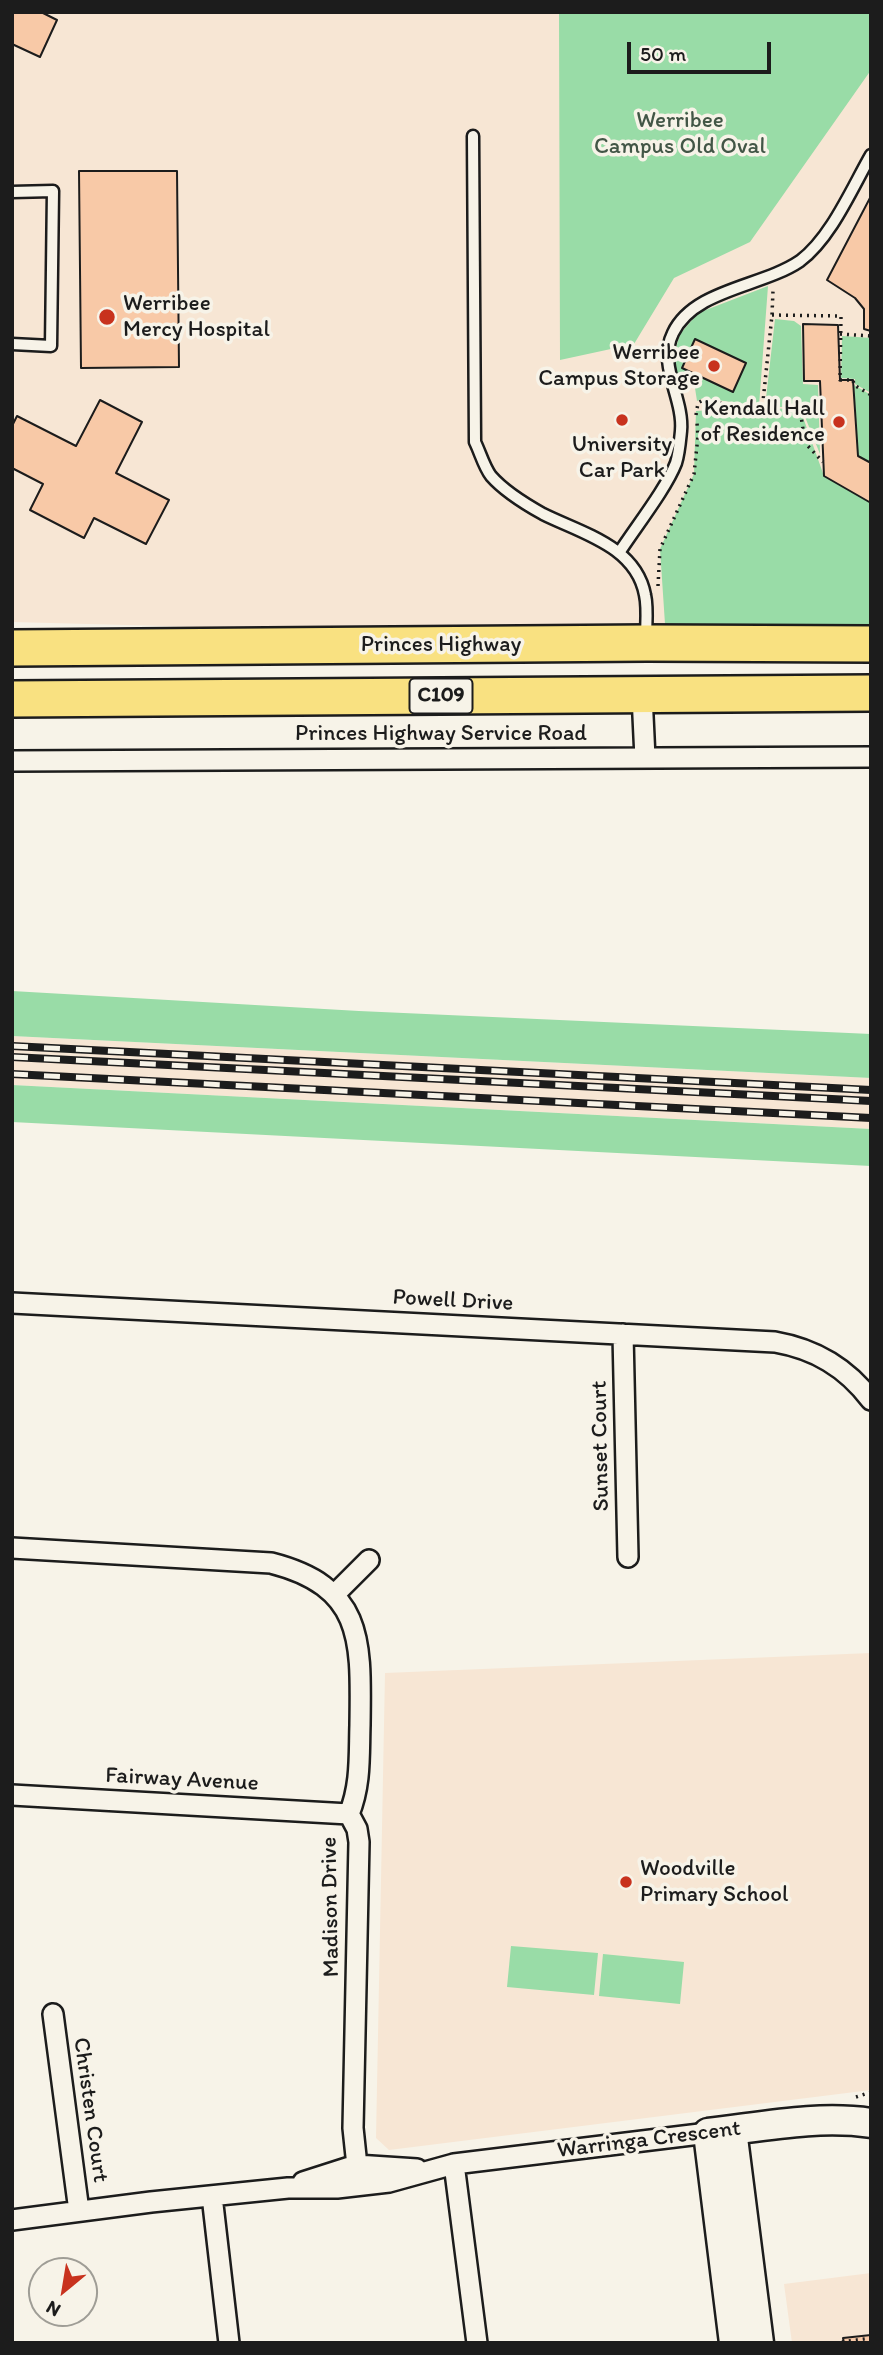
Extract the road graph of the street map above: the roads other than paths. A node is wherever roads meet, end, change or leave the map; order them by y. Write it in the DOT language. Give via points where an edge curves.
graph roads {
  1 [pos="473,136"];
  2 [pos="871,155"];
  3 [pos="12,192"];
  4 [pos="12,344"];
  5 [pos="619,553"];
  6 [pos="647,643"];
  7 [pos="871,644"];
  8 [pos="12,648"];
  9 [pos="871,693"];
  10 [pos="642,695"];
  11 [pos="12,699"];
  12 [pos="871,757"];
  13 [pos="645,758"];
  14 [pos="12,761"];
  15 [pos="12,1303"];
  16 [pos="624,1334"];
  17 [pos="871,1400"];
  18 [pos="12,1548"];
  19 [pos="628,1557"];
  20 [pos="369,1560"];
  21 [pos="334,1595"];
  22 [pos="12,1795"];
  23 [pos="349,1814"];
  24 [pos="52,2014"];
  25 [pos="871,2123"];
  26 [pos="720,2132"];
  27 [pos="454,2164"];
  28 [pos="356,2165"];
  29 [pos="429,2169"];
  30 [pos="359,2185"];
  31 [pos="288,2188"];
  32 [pos="212,2196"];
  33 [pos="79,2211"];
  34 [pos="12,2220"];
  35 [pos="229,2343"];
  36 [pos="477,2343"];
  37 [pos="734,2343"];
  38 [pos="759,2343"];
  1 -- 5 [label="lane" via="475,442 489,474 514,497"];
  2 -- 5 [label="lane" via="818,243 800,260 701,303 673,333 666,357 682,428 676,463"];
  3 -- 4 [label="lane" via="53,191 51,346"];
  5 -- 6 [label="lane" via="634,569 645,594"];
  6 -- 7 [label="highway, Princes Highway / C109"];
  6 -- 8 [label="highway, Princes Highway / C109"];
  6 -- 10 [label="highway"];
  9 -- 10 [label="highway, C109"];
  10 -- 11 [label="highway, C109"];
  10 -- 13 [label="street"];
  12 -- 13 [label="street, Princes Highway Service Road"];
  13 -- 14 [label="street, Princes Highway Service Road"];
  15 -- 16 [label="street, Powell Drive"];
  16 -- 17 [label="street, Powell Drive" via="799,1346 844,1370"];
  16 -- 19 [label="street, Sunset Court"];
  18 -- 21 [label="street, Madison Drive" via="271,1563 319,1581"];
  20 -- 21 [label="street"];
  21 -- 23 [label="street, Madison Drive" via="350,1617 360,1674 359,1782"];
  22 -- 23 [label="street, Fairway Avenue"];
  23 -- 28 [label="street, Madison Drive" via="359,1842"];
  24 -- 33 [label="street, Christen Court"];
  25 -- 26 [label="street, Warringa Crescent" via="814,2120"];
  26 -- 27 [label="street, Warringa Crescent"];
  26 -- 37 [label="street"];
  26 -- 38 [label="street"];
  27 -- 29 [label="street, Warringa Crescent"];
  27 -- 36 [label="street"];
  28 -- 29 [label="street, Warringa Crescent"];
  28 -- 30 [label="street, Madison Drive"];
  28 -- 31 [label="street, Warringa Crescent"];
  29 -- 30 [label="street, Warringa Crescent" via="398,2180"];
  30 -- 31 [label="street, Warringa Crescent"];
  31 -- 32 [label="street, Warringa Crescent"];
  32 -- 33 [label="street, Warringa Crescent"];
  32 -- 35 [label="street"];
  33 -- 34 [label="street, Warringa Crescent"];
}
